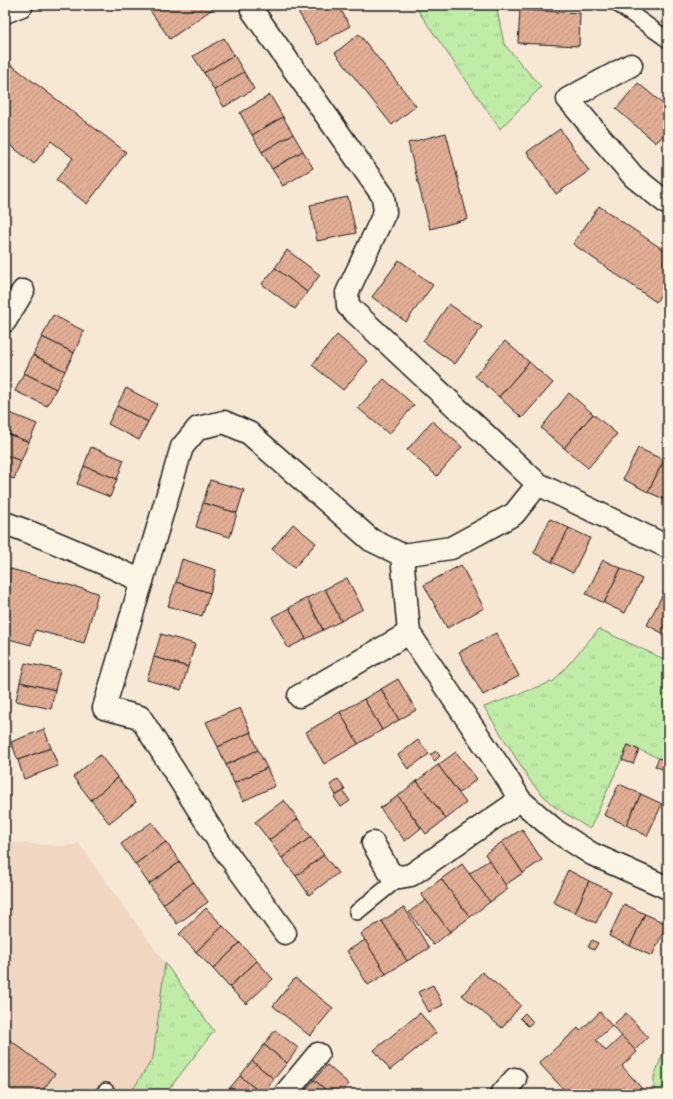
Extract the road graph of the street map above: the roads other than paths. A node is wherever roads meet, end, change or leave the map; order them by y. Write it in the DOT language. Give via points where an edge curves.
graph roads {
  1 [pos="22,5"];
  2 [pos="619,5"];
  3 [pos="252,10"];
  4 [pos="5,12"];
  5 [pos="668,40"];
  6 [pos="631,65"];
  7 [pos="668,204"];
  8 [pos="23,291"];
  9 [pos="5,321"];
  10 [pos="538,484"];
  11 [pos="5,523"];
  12 [pos="668,547"];
  13 [pos="402,555"];
  14 [pos="142,581"];
  15 [pos="409,633"];
  16 [pos="300,696"];
  17 [pos="520,800"];
  18 [pos="373,843"];
  19 [pos="400,877"];
  20 [pos="668,888"];
  21 [pos="357,912"];
  22 [pos="285,933"];
  23 [pos="318,1054"];
  24 [pos="285,1094"];
  1 -- 4 [label="street"];
  2 -- 5 [label="lane"];
  3 -- 10 [label="street" via="383,196 385,212 347,293 348,306"];
  6 -- 7 [label="street" via="568,100 634,177"];
  8 -- 9 [label="street"];
  10 -- 12 [label="street"];
  10 -- 13 [label="street" via="514,514 451,548"];
  11 -- 14 [label="street" via="60,544"];
  13 -- 14 [label="street" via="371,540 249,434 224,422 198,428 182,447"];
  13 -- 15 [label="street"];
  14 -- 22 [label="street" via="104,708 140,717 221,845"];
  15 -- 16 [label="street"];
  15 -- 17 [label="street"];
  17 -- 19 [label="street" via="411,875"];
  17 -- 20 [label="street" via="556,831 592,854"];
  18 -- 19 [label="street" via="390,874"];
  19 -- 21 [label="lane"];
  23 -- 24 [label="street"];
}
